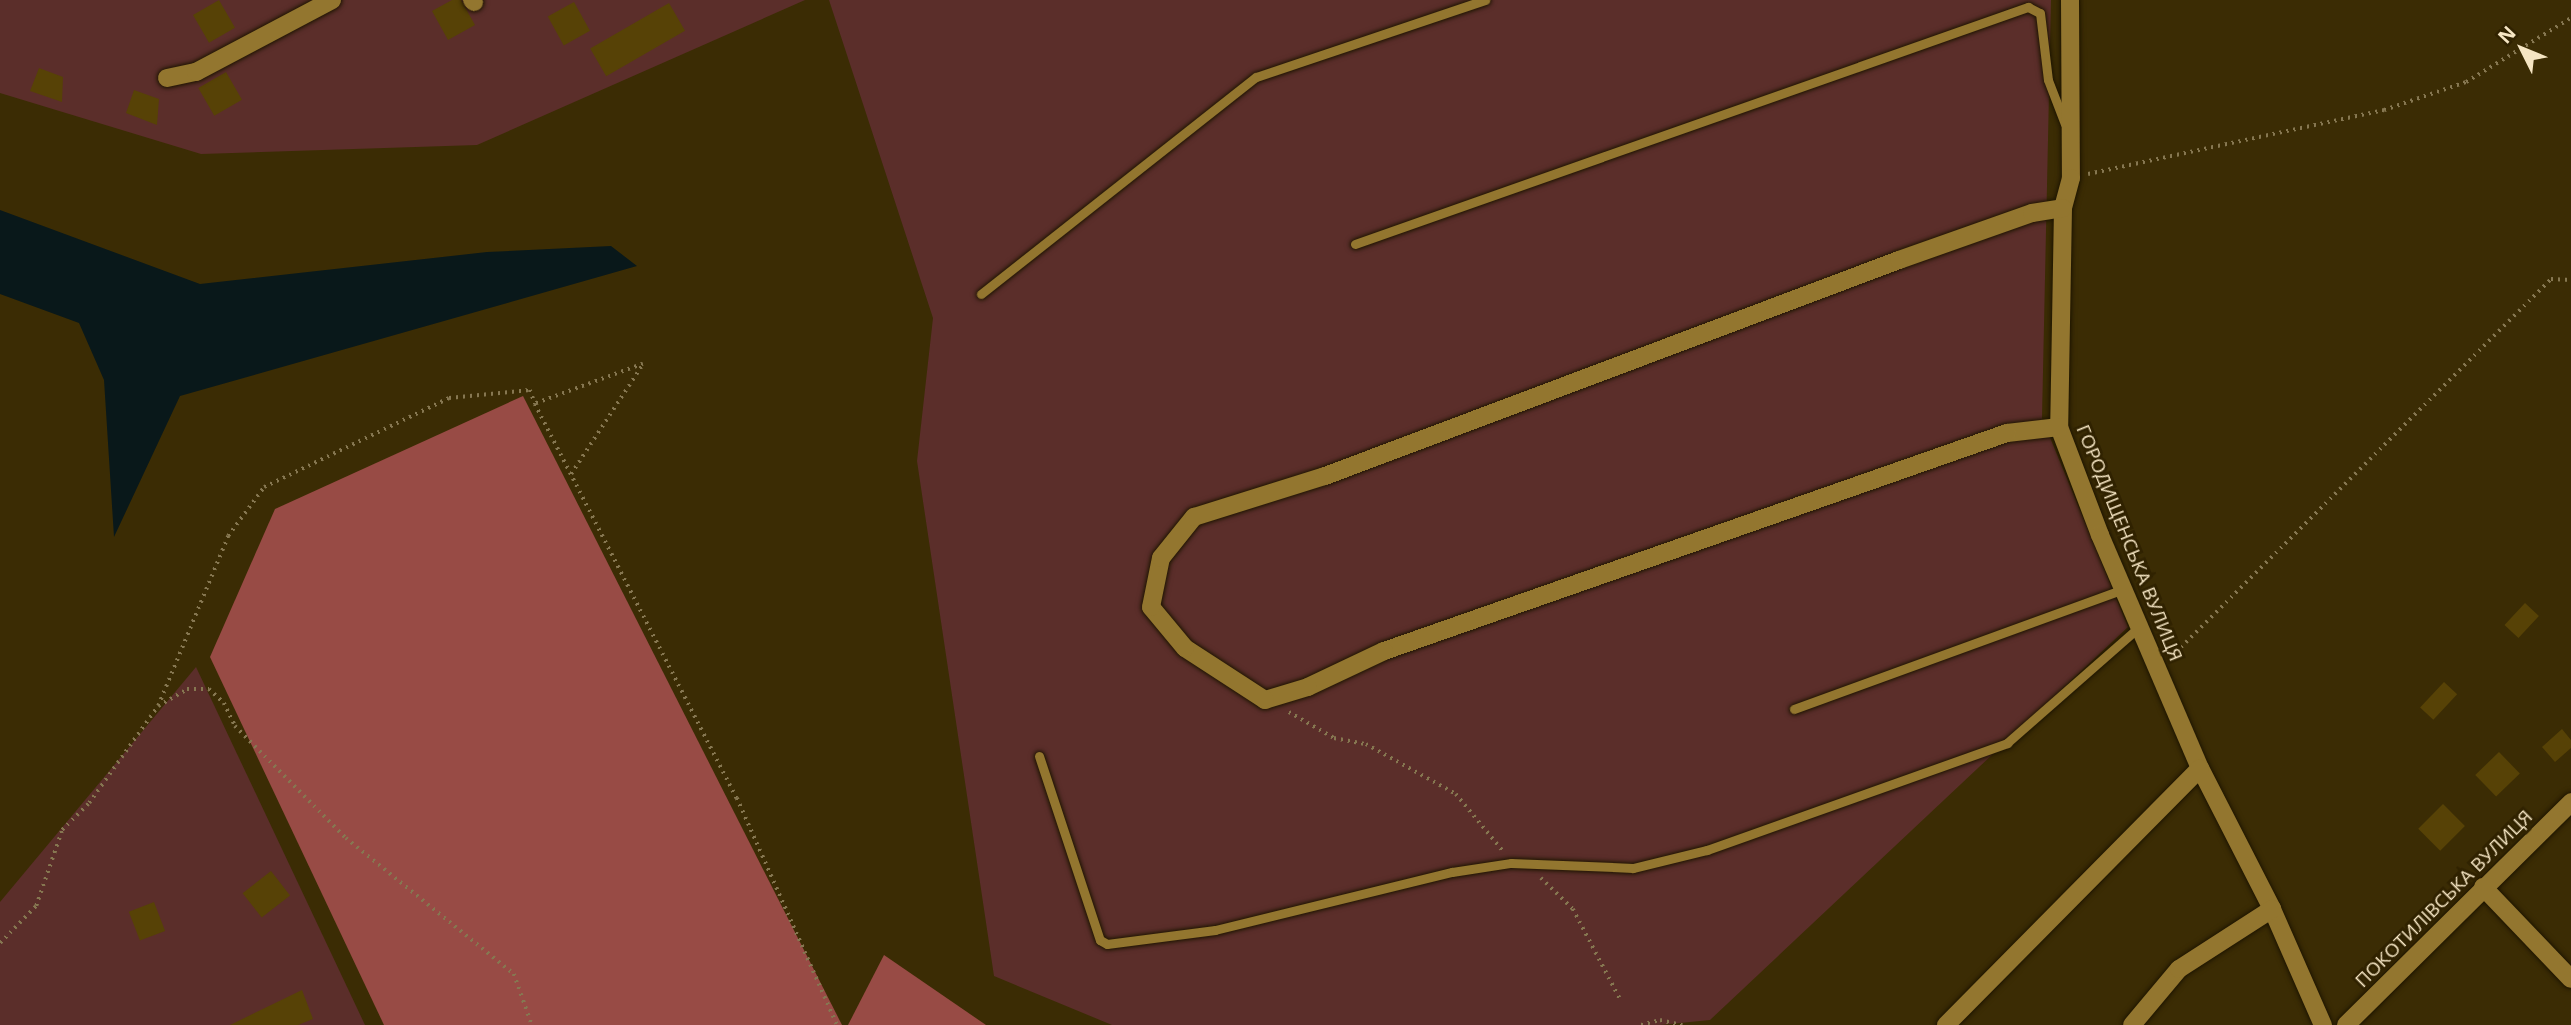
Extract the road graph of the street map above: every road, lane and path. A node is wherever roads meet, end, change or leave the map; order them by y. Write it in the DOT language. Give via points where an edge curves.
graph roads {
  1 [pos="332,0"];
  2 [pos="1485,0"];
  3 [pos="2070,0"];
  4 [pos="2571,18"];
  5 [pos="167,78"];
  6 [pos="2071,139"];
  7 [pos="2071,178"];
  8 [pos="2063,208"];
  9 [pos="1355,244"];
  10 [pos="2571,280"];
  11 [pos="981,294"];
  12 [pos="535,404"];
  13 [pos="2059,427"];
  14 [pos="571,474"];
  15 [pos="2123,589"];
  16 [pos="2139,627"];
  17 [pos="2158,671"];
  18 [pos="1270,699"];
  19 [pos="158,705"];
  20 [pos="1794,709"];
  21 [pos="1039,756"];
  22 [pos="2200,768"];
  23 [pos="2571,802"];
  24 [pos="1511,863"];
  25 [pos="1537,875"];
  26 [pos="2483,887"];
  27 [pos="2272,909"];
  28 [pos="0,943"];
  29 [pos="2571,979"];
  30 [pos="1621,1001"];
  31 [pos="2355,1021"];
  32 [pos="532,1025"];
  33 [pos="837,1025"];
  34 [pos="1641,1025"];
  35 [pos="1682,1025"];
  36 [pos="1946,1025"];
  37 [pos="2132,1025"];
  38 [pos="2323,1025"];
  1 -- 5 [label="street" via="195,72"];
  2 -- 11 [label="lane" via="1256,77"];
  3 -- 6 [label="street, ГОРОДИЩЕНСЬКА ВУЛИЦЯ"];
  4 -- 7 [label="path" via="2466,82 2384,110"];
  6 -- 7 [label="street, ГОРОДИЩЕНСЬКА ВУЛИЦЯ"];
  6 -- 9 [label="lane" via="2048,80 2040,13 2028,7"];
  7 -- 8 [label="street, ГОРОДИЩЕНСЬКА ВУЛИЦЯ"];
  8 -- 13 [label="street, ГОРОДИЩЕНСЬКА ВУЛИЦЯ"];
  8 -- 18 [label="street" via="2032,213 1935,247 1325,476 1194,517 1161,558 1151,607 1185,648"];
  10 -- 17 [label="path" via="2551,279"];
  12 -- 14 [label="path"];
  12 -- 14 [label="path" via="643,364"];
  12 -- 19 [label="path" via="530,390 449,398 264,487 228,536"];
  13 -- 15 [label="street, ГОРОДИЩЕНСЬКА ВУЛИЦЯ"];
  13 -- 18 [label="street" via="1994,437 1384,651 1308,687"];
  14 -- 33 [label="path" via="737,798"];
  15 -- 16 [label="street, ГОРОДИЩЕНСЬКА ВУЛИЦЯ"];
  15 -- 20 [label="lane"];
  16 -- 17 [label="street, ГОРОДИЩЕНСЬКА ВУЛИЦЯ"];
  16 -- 24 [label="lane" via="2007,743 1986,753 1707,850 1633,868"];
  17 -- 22 [label="street, ГОРОДИЩЕНСЬКА ВУЛИЦЯ"];
  18 -- 24 [label="path" via="1334,738 1366,744 1456,794"];
  19 -- 28 [label="path" via="89,803 62,830 36,906"];
  19 -- 32 [label="path" via="187,689 209,690 224,704 235,726 346,838 514,974"];
  21 -- 24 [label="lane" via="1100,940 1107,944 1215,930 1452,872"];
  22 -- 27 [label="street, ГОРОДИЩЕНСЬКА ВУЛИЦЯ"];
  22 -- 36 [label="street"];
  23 -- 26 [label="street, ПОКОТИЛІВСЬКА ВУЛИЦЯ"];
  25 -- 30 [label="path" via="1573,909"];
  26 -- 29 [label="street"];
  26 -- 31 [label="street, ПОКОТИЛІВСЬКА ВУЛИЦЯ"];
  27 -- 37 [label="street" via="2179,969"];
  27 -- 38 [label="street, ГОРОДИЩЕНСЬКА ВУЛИЦЯ"];
  34 -- 35 [label="path" via="1660,1020"];
}
